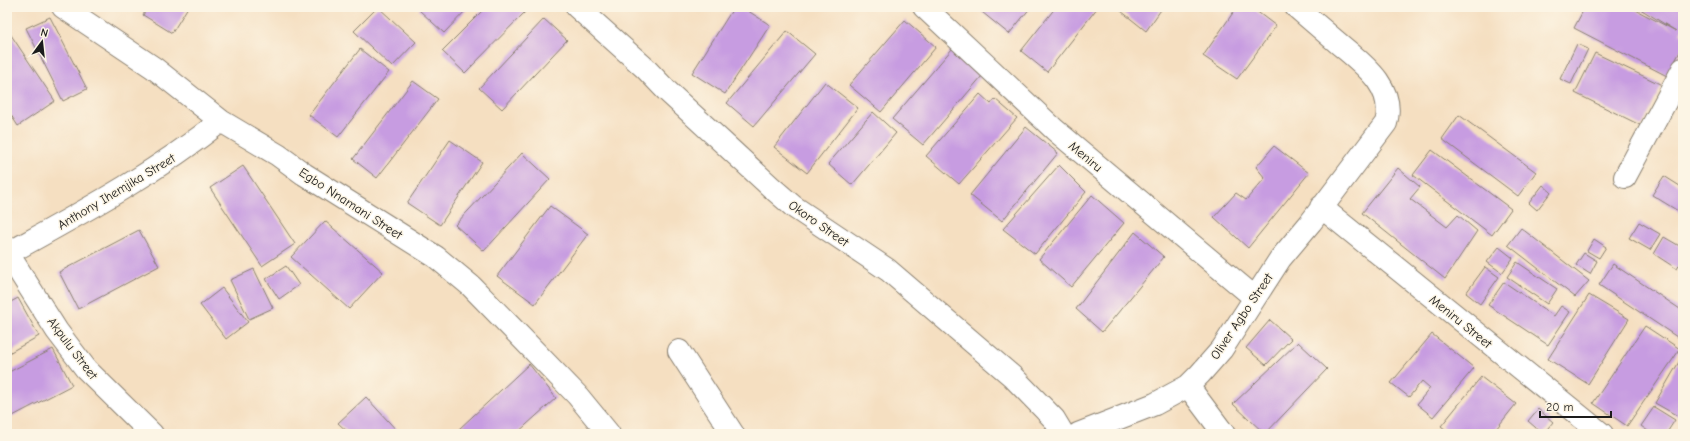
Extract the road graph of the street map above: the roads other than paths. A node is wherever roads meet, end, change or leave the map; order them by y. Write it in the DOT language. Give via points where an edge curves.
graph roads {
  1 [pos="63,7"];
  2 [pos="577,7"];
  3 [pos="924,7"];
  4 [pos="1296,7"];
  5 [pos="1683,69"];
  6 [pos="221,121"];
  7 [pos="1625,176"];
  8 [pos="1321,207"];
  9 [pos="7,253"];
  10 [pos="1254,297"];
  11 [pos="679,351"];
  12 [pos="1188,386"];
  13 [pos="152,434"];
  14 [pos="609,434"];
  15 [pos="733,434"];
  16 [pos="1063,434"];
  17 [pos="1078,434"];
  18 [pos="1224,434"];
  19 [pos="1602,434"];
  1 -- 6 [label="street, Egbo Nnamani Street" via="154,68"];
  2 -- 16 [label="street, Okoro Street" via="640,62 666,90 776,192 794,207 888,270 1013,377 1054,419"];
  3 -- 10 [label="street, Meniru" via="1055,130"];
  4 -- 8 [label="street, Oliver Agbo Street" via="1370,70 1382,86 1388,101 1386,123"];
  5 -- 7 [label="street"];
  6 -- 9 [label="street, Anthony Ihemjika Street" via="187,148 111,197"];
  6 -- 14 [label="street, Egbo Nnamani Street" via="436,257 471,286 577,395"];
  8 -- 10 [label="street, Oliver Agbo Street"];
  8 -- 19 [label="street, Meniru Street"];
  9 -- 13 [label="street, Akpulu Street" via="57,331 86,369"];
  10 -- 12 [label="street, Oliver Agbo Street" via="1222,349"];
  11 -- 15 [label="street"];
  12 -- 17 [label="street, Oliver Agbo Street" via="1155,404"];
  12 -- 18 [label="street"];
}
